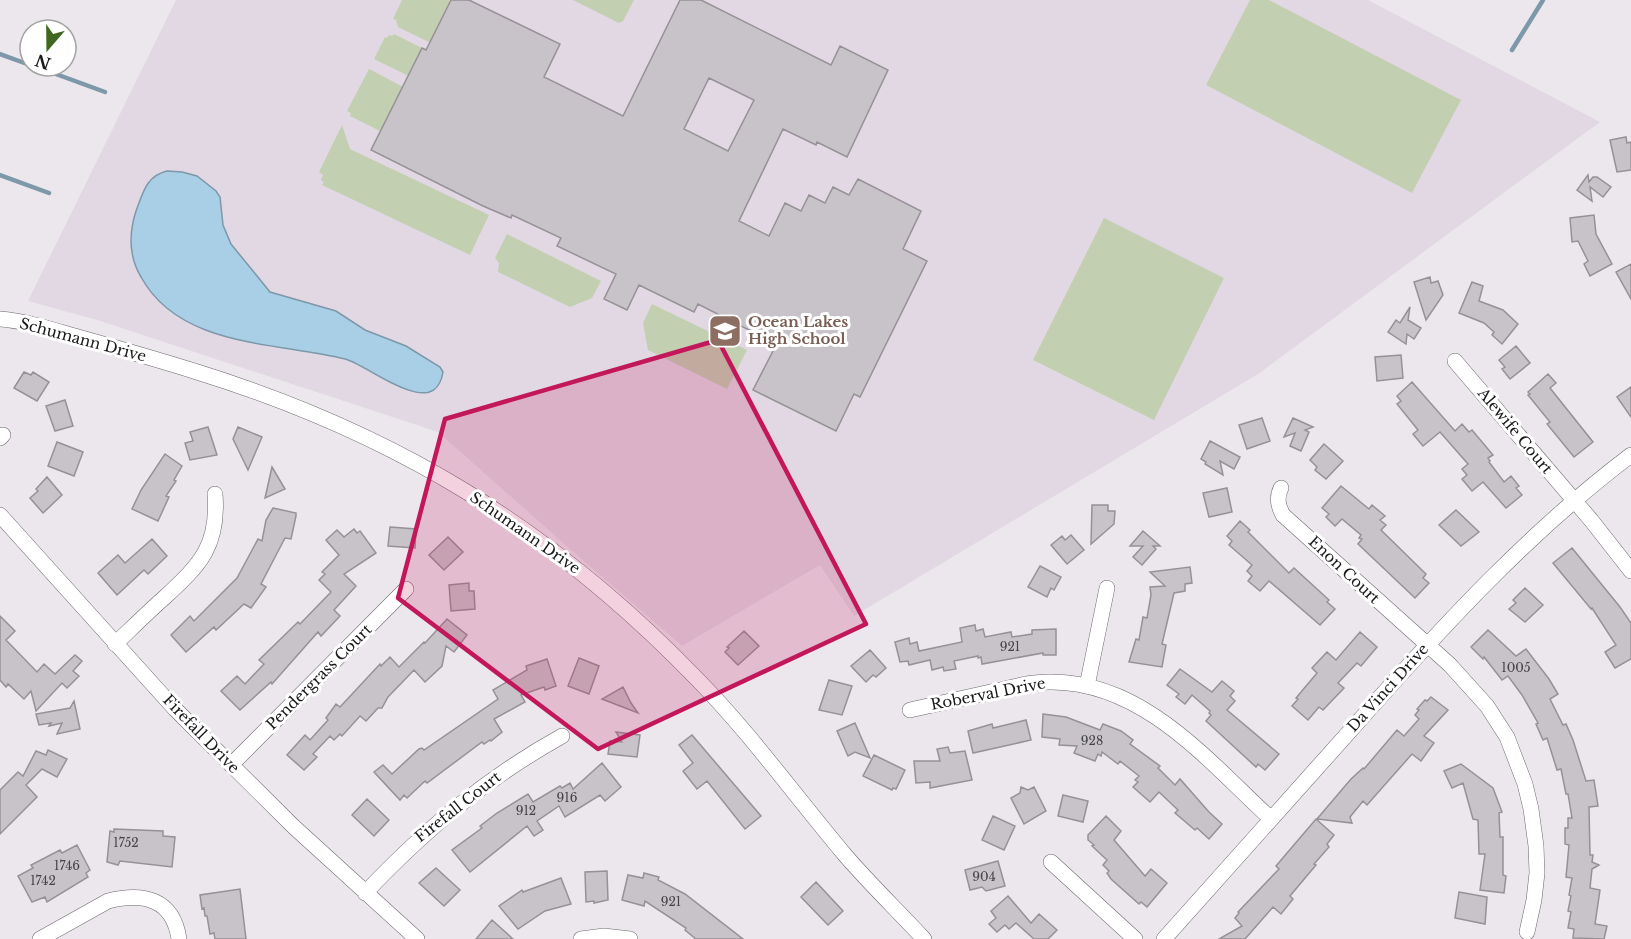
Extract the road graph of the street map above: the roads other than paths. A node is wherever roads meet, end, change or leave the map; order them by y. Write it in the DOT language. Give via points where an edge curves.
graph roads {
  1 [pos="0,319"];
  2 [pos="1455,361"];
  3 [pos="1631,455"];
  4 [pos="1281,488"];
  5 [pos="215,494"];
  6 [pos="1574,500"];
  7 [pos="0,515"];
  8 [pos="1631,571"];
  9 [pos="1107,588"];
  10 [pos="406,589"];
  11 [pos="115,644"];
  12 [pos="1426,645"];
  13 [pos="1087,686"];
  14 [pos="910,710"];
  15 [pos="562,736"];
  16 [pos="231,765"];
  17 [pos="1271,819"];
  18 [pos="1051,862"];
  19 [pos="365,893"];
  20 [pos="1527,932"];
  21 [pos="40,939"];
  22 [pos="179,939"];
  23 [pos="417,939"];
  24 [pos="581,939"];
  25 [pos="630,939"];
  26 [pos="924,939"];
  27 [pos="1135,939"];
  28 [pos="1164,939"];
  1 -- 26 [label="street, Schumann Drive" via="162,361 287,402 382,444 496,509 568,561 671,652 743,730 847,857"];
  2 -- 6 [label="street, Alewife Court"];
  3 -- 6 [label="street, Da Vinci Drive"];
  4 -- 12 [label="street, Enon Court" via="1278,498 1283,515"];
  5 -- 11 [label="street" via="214,527 203,557"];
  6 -- 8 [label="street, Alewife Court"];
  6 -- 12 [label="street, Da Vinci Drive"];
  7 -- 11 [label="street, Firefall Drive"];
  9 -- 13 [label="street"];
  10 -- 16 [label="street, Pendergrass Court"];
  11 -- 16 [label="street, Firefall Drive"];
  12 -- 17 [label="street, Da Vinci Drive"];
  12 -- 20 [label="street, Enon Court" via="1477,693 1515,754 1531,809 1536,846 1537,873"];
  13 -- 14 [label="street, Roberval Drive" via="1052,681 1031,683"];
  13 -- 17 [label="street, Roberval Drive" via="1158,718"];
  15 -- 19 [label="street, Firefall Court" via="462,801 406,849"];
  16 -- 19 [label="street, Firefall Drive"];
  17 -- 28 [label="street, Da Vinci Drive"];
  18 -- 27 [label="street"];
  19 -- 23 [label="street, Firefall Drive"];
  21 -- 22 [label="street" via="108,902 141,897 153,900 172,916"];
  24 -- 25 [label="street"];
}
